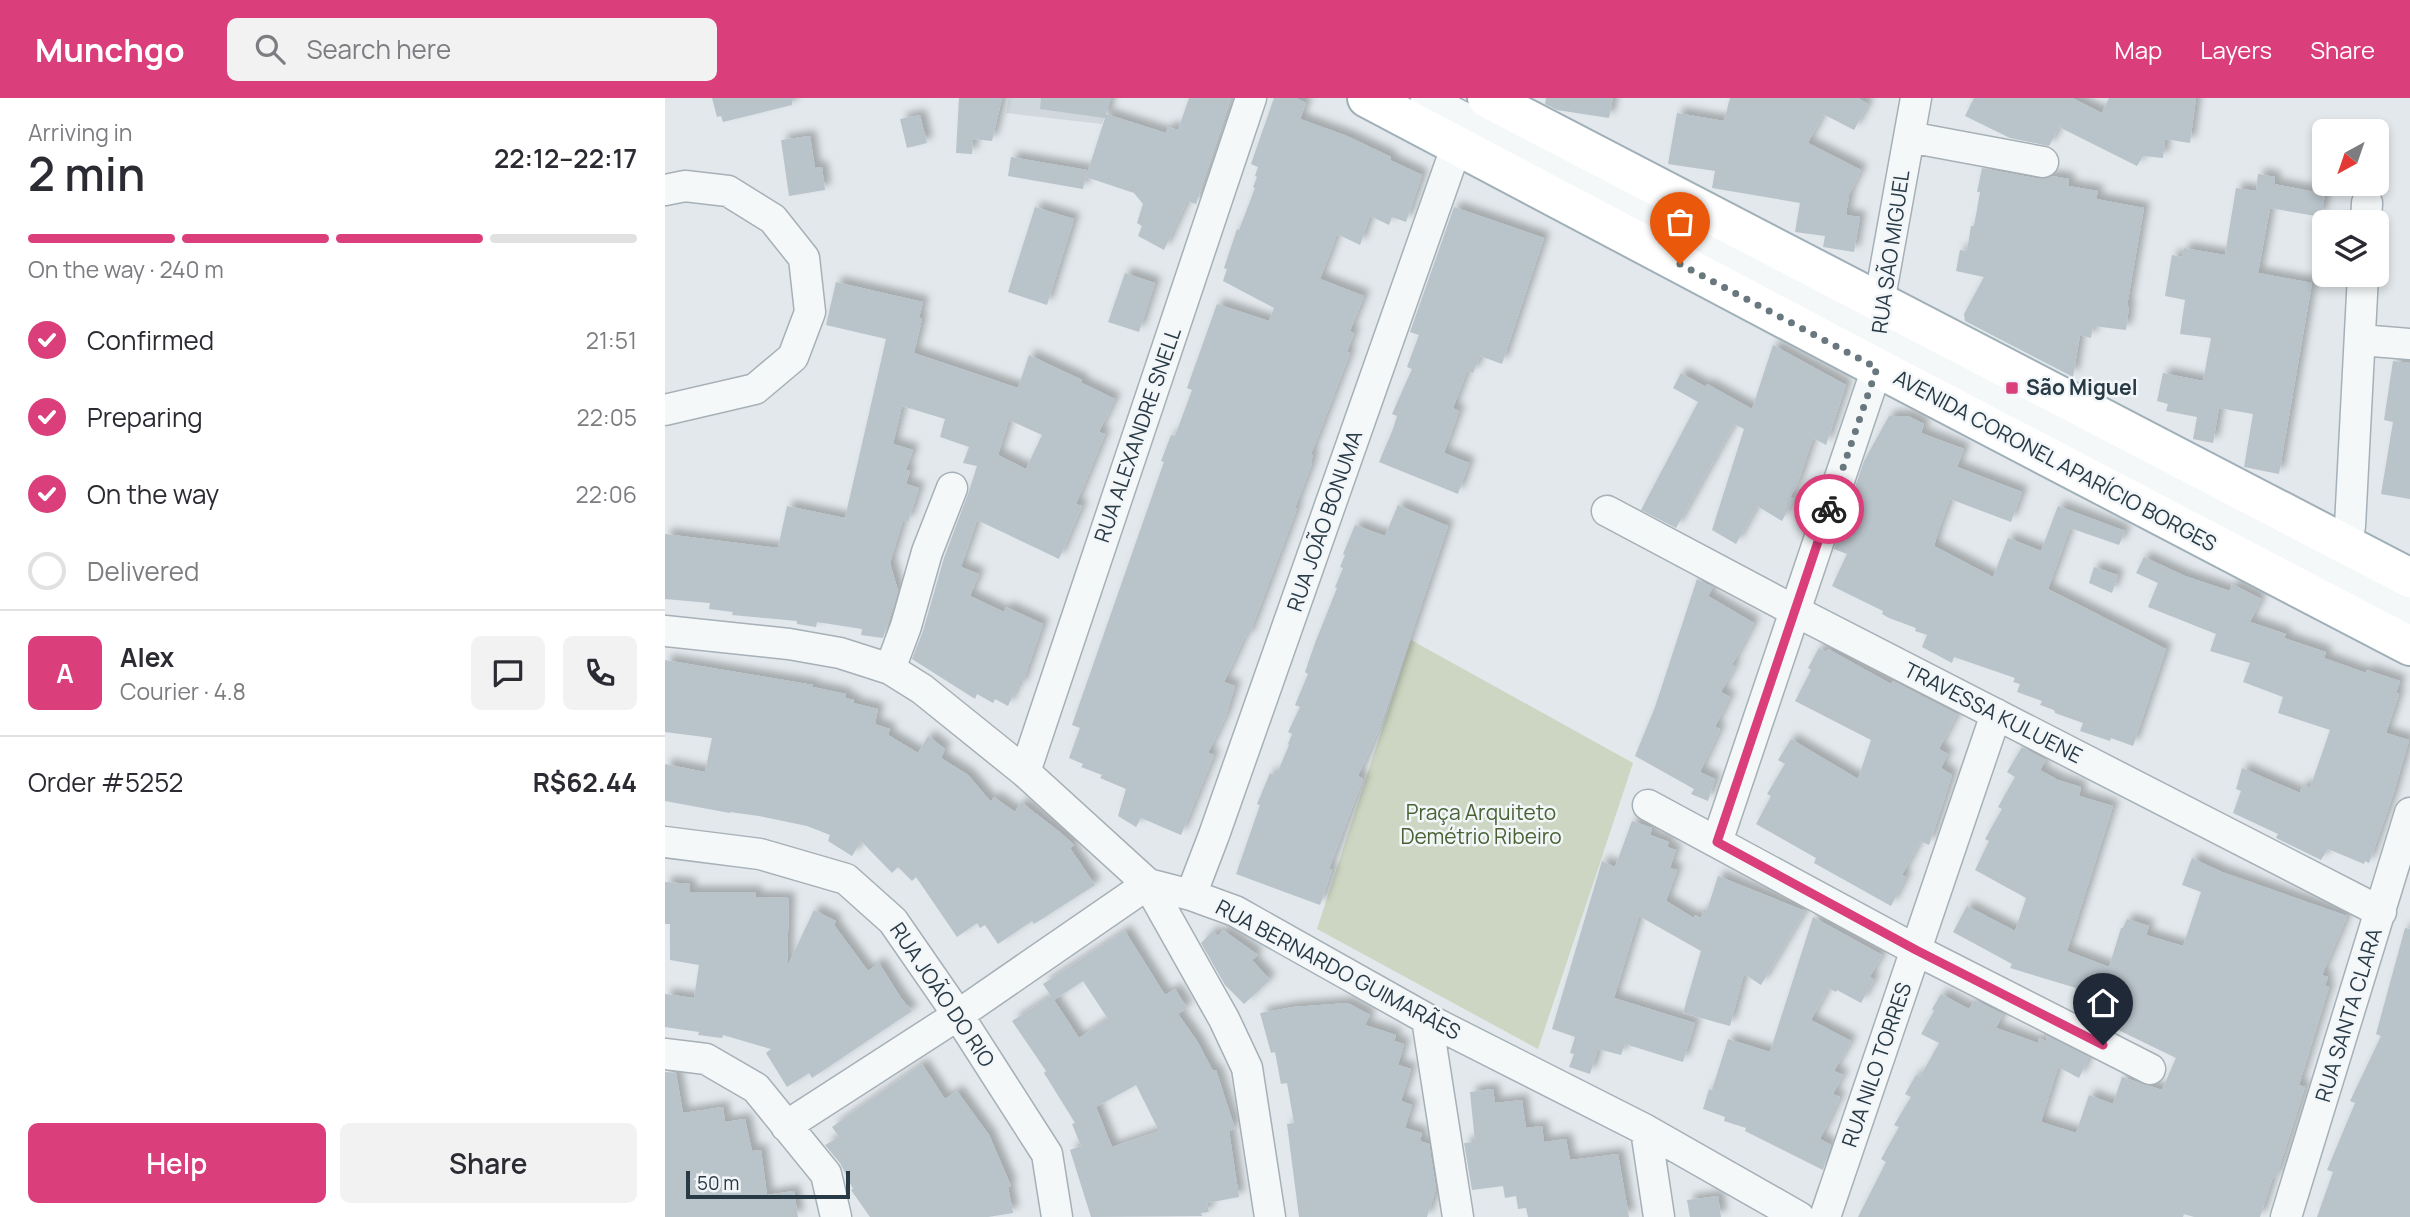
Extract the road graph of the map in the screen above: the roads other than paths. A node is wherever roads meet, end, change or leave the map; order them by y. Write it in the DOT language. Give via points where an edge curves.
graph roads {
  1 [pos="1251,98"];
  2 [pos="1367,98"];
  3 [pos="1426,98"];
  4 [pos="1487,98"];
  5 [pos="1916,98"];
  6 [pos="1909,137"];
  7 [pos="1457,145"];
  8 [pos="2043,162"];
  9 [pos="665,190"];
  10 [pos="2362,287"];
  11 [pos="1878,336"];
  12 [pos="2360,340"];
  13 [pos="2410,344"];
  14 [pos="665,410"];
  15 [pos="952,488"];
  16 [pos="1607,511"];
  17 [pos="2347,545"];
  18 [pos="2410,578"];
  19 [pos="1795,611"];
  20 [pos="2410,612"];
  21 [pos="665,631"];
  22 [pos="2410,646"];
  23 [pos="890,668"];
  24 [pos="1996,714"];
  25 [pos="1025,772"];
  26 [pos="1648,805"];
  27 [pos="2410,813"];
  28 [pos="665,842"];
  29 [pos="1717,842"];
  30 [pos="1148,884"];
  31 [pos="1191,895"];
  32 [pos="2381,912"];
  33 [pos="1916,950"];
  34 [pos="958,1015"];
  35 [pos="1427,1019"];
  36 [pos="665,1054"];
  37 [pos="2150,1069"];
  38 [pos="786,1126"];
  39 [pos="1646,1130"];
  40 [pos="836,1217"];
  41 [pos="1057,1217"];
  42 [pos="1271,1217"];
  43 [pos="1458,1217"];
  44 [pos="1659,1217"];
  45 [pos="1799,1217"];
  46 [pos="1825,1217"];
  47 [pos="2286,1217"];
  1 -- 25 [label="street, RUA ALEXANDRE SNELL"];
  2 -- 7 [label="main road, AVENIDA CORONEL APARÍCIO BORGES"];
  3 -- 11 [label="street"];
  4 -- 11 [label="main road, AVENIDA CORONEL APARÍCIO BORGES"];
  5 -- 6 [label="street, RUA SÃO MIGUEL"];
  6 -- 8 [label="street"];
  6 -- 11 [label="street, RUA SÃO MIGUEL"];
  7 -- 11 [label="main road, AVENIDA CORONEL APARÍCIO BORGES"];
  7 -- 31 [label="street, RUA JOÃO BONUMA"];
  9 -- 14 [label="street" via="685,186 728,191 773,219 804,258 810,312 793,357 755,389"];
  10 -- 12 [label="street"];
  11 -- 17 [label="main road, AVENIDA CORONEL APARÍCIO BORGES"];
  11 -- 19 [label="street, RUA SÃO MIGUEL"];
  11 -- 20 [label="street"];
  11 -- 22 [label="main road, AVENIDA CORONEL APARÍCIO BORGES"];
  12 -- 13 [label="street"];
  12 -- 17 [label="street"];
  15 -- 23 [label="street"];
  16 -- 19 [label="street, TRAVESSA KULUENE"];
  17 -- 18 [label="main road, AVENIDA CORONEL APARÍCIO BORGES"];
  19 -- 24 [label="street, TRAVESSA KULUENE"];
  19 -- 29 [label="street, RUA SÃO MIGUEL"];
  21 -- 23 [label="street, RUA BERNARDO GUIMARÃES" via="789,644"];
  23 -- 25 [label="street, RUA BERNARDO GUIMARÃES"];
  24 -- 32 [label="street, TRAVESSA KULUENE"];
  24 -- 33 [label="street, RUA NILO TORRES"];
  25 -- 30 [label="street, RUA BERNARDO GUIMARÃES"];
  26 -- 29 [label="street"];
  27 -- 32 [label="street, RUA SANTA CLARA"];
  28 -- 34 [label="street, RUA JOÃO DO RIO" via="759,854 846,879 893,920"];
  29 -- 33 [label="street"];
  30 -- 31 [label="street, RUA BERNARDO GUIMARÃES"];
  30 -- 34 [label="street"];
  30 -- 42 [label="street" via="1247,1068"];
  31 -- 35 [label="street, RUA BERNARDO GUIMARÃES" via="1235,911"];
  32 -- 47 [label="street, RUA SANTA CLARA"];
  33 -- 37 [label="street"];
  33 -- 46 [label="street, RUA NILO TORRES"];
  34 -- 38 [label="street"];
  34 -- 41 [label="street, RUA JOÃO DO RIO" via="1047,1154"];
  35 -- 39 [label="street, RUA BERNARDO GUIMARÃES"];
  35 -- 43 [label="street"];
  36 -- 38 [label="street" via="706,1059 756,1088"];
  38 -- 40 [label="street" via="826,1174"];
  39 -- 44 [label="street"];
  39 -- 45 [label="street, RUA BERNARDO GUIMARÃES"];
}
